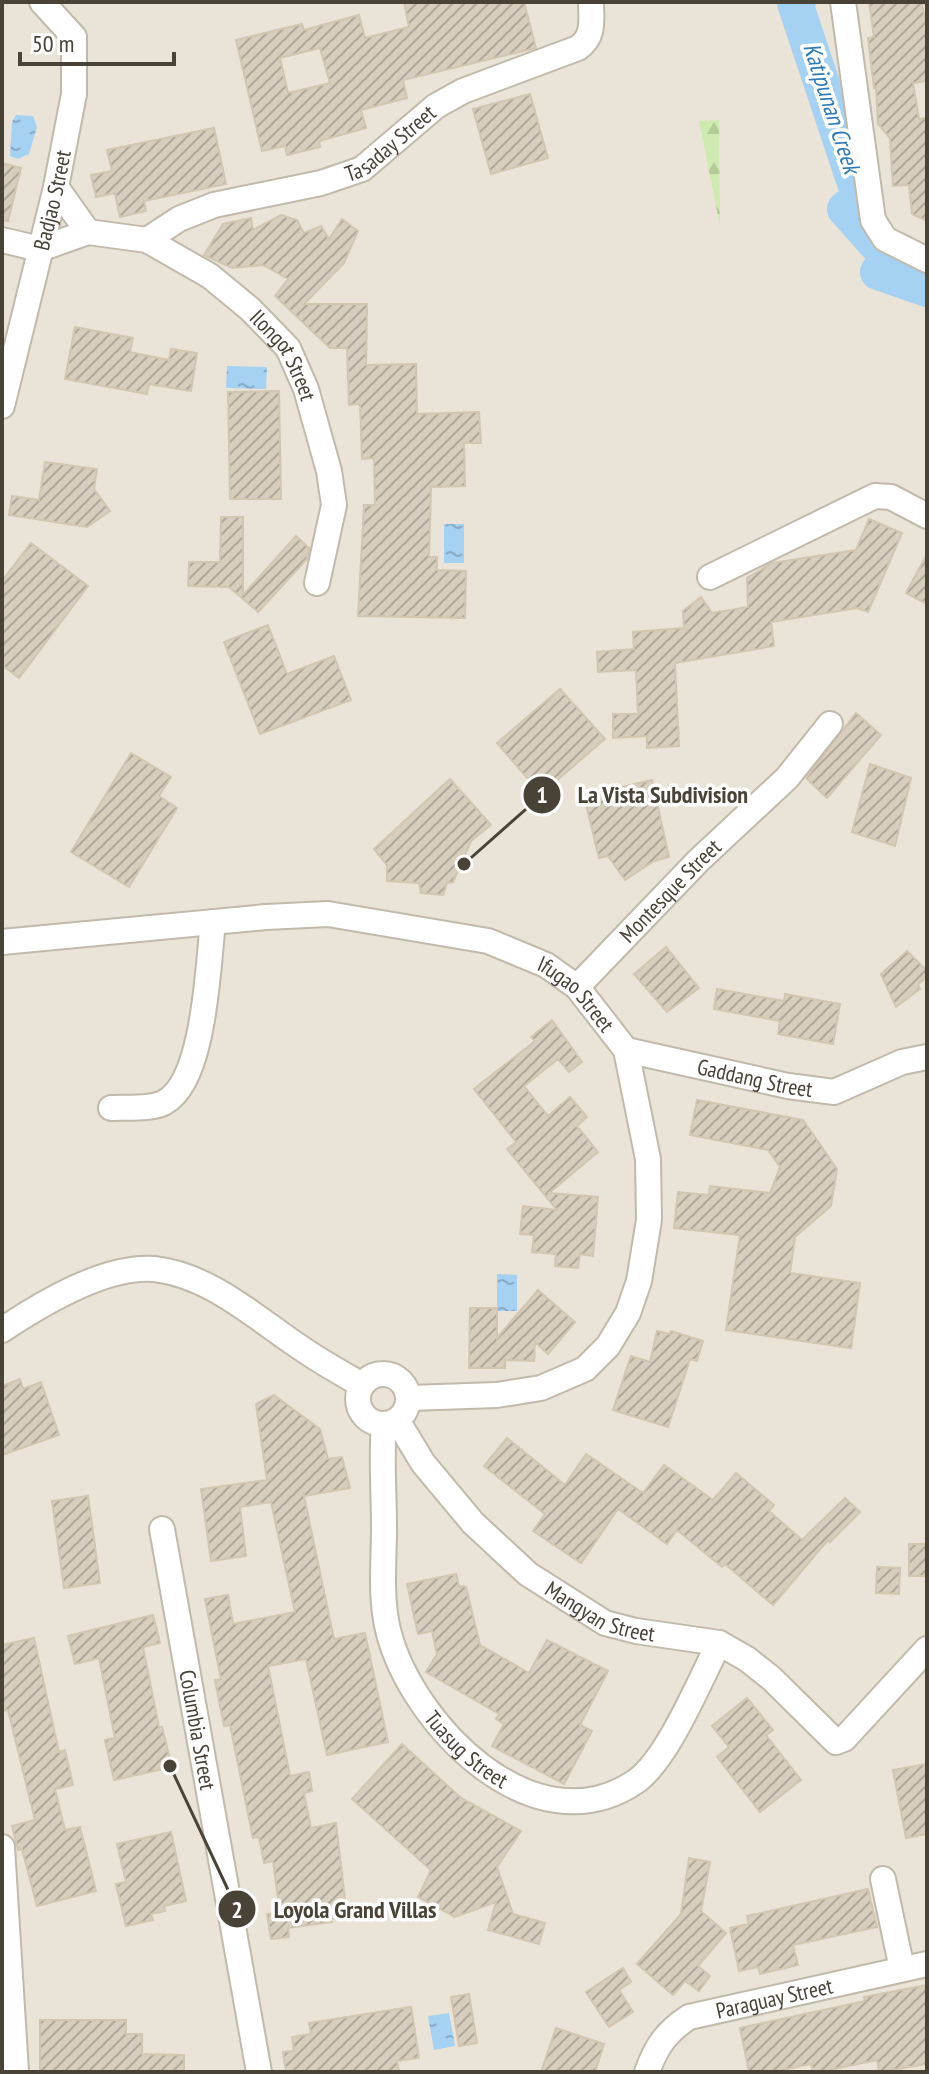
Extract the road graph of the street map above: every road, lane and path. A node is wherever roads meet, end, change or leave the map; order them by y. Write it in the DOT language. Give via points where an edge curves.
graph roads {
  1 [pos="42,2"];
  2 [pos="591,2"];
  3 [pos="843,2"];
  4 [pos="56,187"];
  5 [pos="88,232"];
  6 [pos="2,240"];
  7 [pos="147,240"];
  8 [pos="40,249"];
  9 [pos="927,260"];
  10 [pos="2,406"];
  11 [pos="927,516"];
  12 [pos="710,577"];
  13 [pos="317,583"];
  14 [pos="830,724"];
  15 [pos="213,922"];
  16 [pos="2,942"];
  17 [pos="577,987"];
  18 [pos="626,1050"];
  19 [pos="927,1057"];
  20 [pos="111,1108"];
  21 [pos="2,1330"];
  22 [pos="362,1385"];
  23 [pos="397,1414"];
  24 [pos="162,1529"];
  25 [pos="719,1643"];
  26 [pos="927,1649"];
  27 [pos="2,1847"];
  28 [pos="883,1879"];
  29 [pos="927,1964"];
  30 [pos="902,1969"];
  31 [pos="16,2072"];
  32 [pos="259,2072"];
  33 [pos="647,2072"];
  1 -- 4 [label="street, Badjao Street" via="74,37 74,94"];
  2 -- 7 [label="street, Tasaday Street" via="591,32 578,48 436,106 362,169 214,205"];
  3 -- 9 [label="street" via="873,220 885,239"];
  4 -- 5 [label="street"];
  4 -- 8 [label="street, Badjao Street"];
  5 -- 7 [label="street, Ilongot Street"];
  5 -- 8 [label="street, Ilongot Street"];
  6 -- 8 [label="street"];
  7 -- 13 [label="street, Ilongot Street" via="210,276 288,348 306,389 334,505"];
  8 -- 10 [label="street, Badjao Street"];
  11 -- 12 [label="street" via="891,497 875,496"];
  14 -- 17 [label="street, Montesque Street" via="787,778"];
  15 -- 16 [label="street, Ifugao Street"];
  15 -- 17 [label="street, Ifugao Street" via="328,914 445,932 488,941 546,965"];
  15 -- 20 [label="street" via="198,1042 176,1096 162,1105"];
  17 -- 18 [label="street, Ifugao Street"];
  18 -- 19 [label="street, Gaddang Street" via="834,1092 902,1062"];
  18 -- 23 [label="street, Ifugao Street" via="648,1159 649,1220 639,1281 608,1346 585,1369 541,1388"];
  21 -- 22 [label="street" via="91,1280 152,1269 226,1295"];
  22 -- 23 [label="street" via="360,1408 369,1420"];
  22 -- 23 [label="street" via="374,1375 390,1374 403,1383"];
  23 -- 25 [label="street, Mangyan Street" via="423,1463 473,1523 528,1574 605,1623"];
  23 -- 25 [label="street, Tuasug Street" via="381,1460 388,1631 406,1677 436,1722 506,1784 541,1798 583,1802 637,1781 658,1760"];
  24 -- 32 [label="street, Columbia Street"];
  25 -- 26 [label="street, Mangyan Street" via="771,1678 834,1741 844,1739"];
  27 -- 31 [label="street"];
  28 -- 30 [label="street"];
  29 -- 30 [label="street, Paraguay Street"];
  30 -- 33 [label="street, Paraguay Street" via="689,2017 660,2041"];
}
